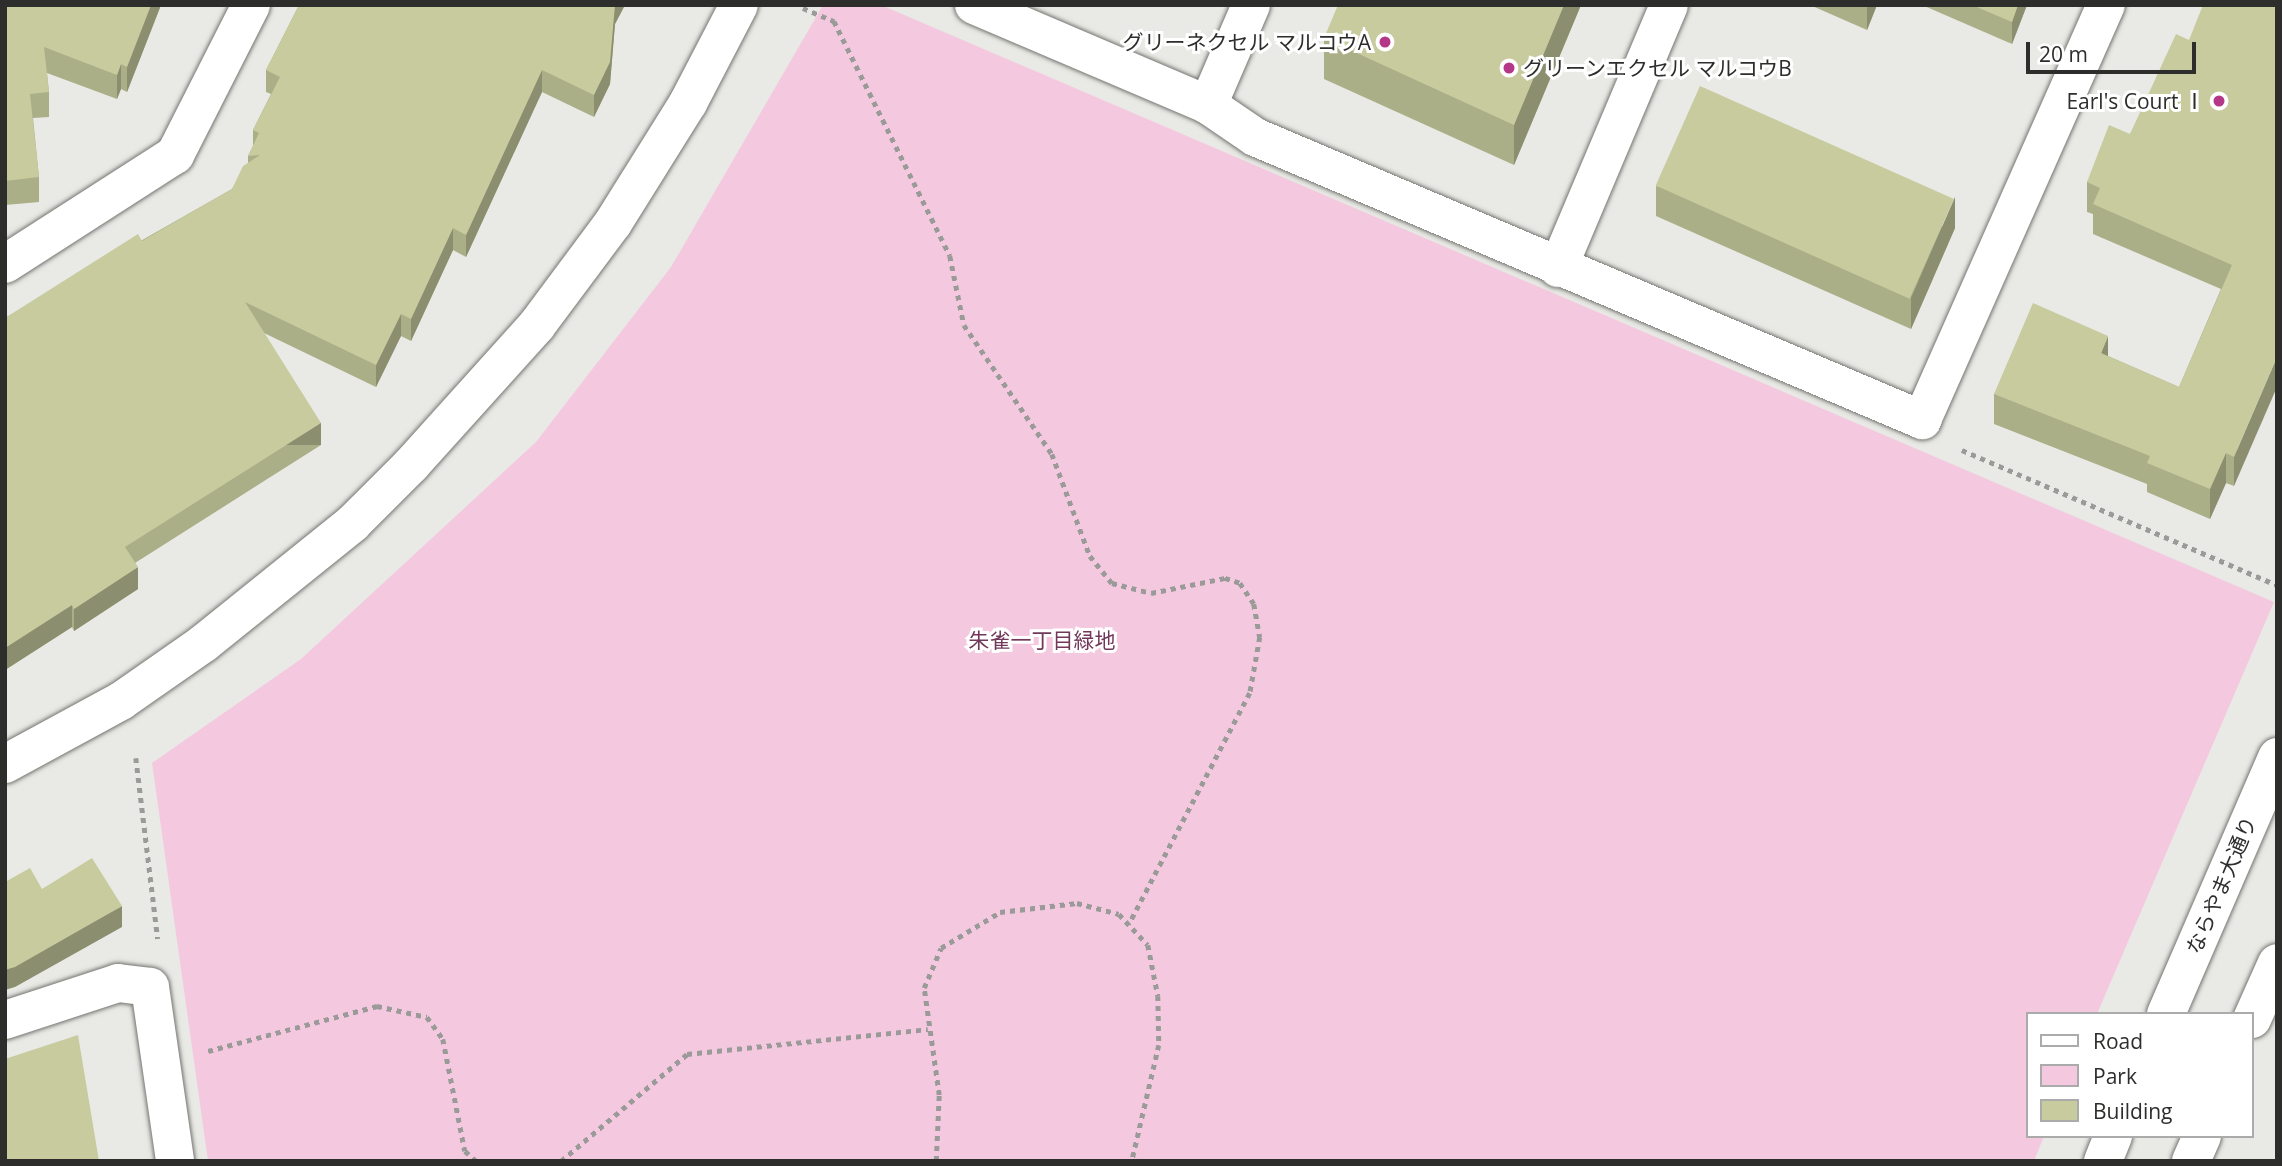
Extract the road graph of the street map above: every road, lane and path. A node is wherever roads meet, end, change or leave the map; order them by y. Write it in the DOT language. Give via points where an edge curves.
graph roads {
  1 [pos="251,5"];
  2 [pos="739,5"];
  3 [pos="974,5"];
  4 [pos="1251,5"];
  5 [pos="1669,5"];
  6 [pos="2106,5"];
  7 [pos="803,8"];
  8 [pos="1208,105"];
  9 [pos="5,264"];
  10 [pos="1558,268"];
  11 [pos="1922,420"];
  12 [pos="2277,585"];
  13 [pos="2277,757"];
  14 [pos="136,758"];
  15 [pos="5,765"];
  16 [pos="1129,923"];
  17 [pos="2277,962"];
  18 [pos="150,987"];
  19 [pos="2167,1012"];
  20 [pos="2254,1014"];
  21 [pos="5,1020"];
  22 [pos="928,1029"];
  23 [pos="159,1063"];
  24 [pos="2112,1138"];
  25 [pos="2201,1138"];
  26 [pos="175,1161"];
  27 [pos="476,1161"];
  28 [pos="561,1161"];
  29 [pos="936,1161"];
  30 [pos="1132,1161"];
  31 [pos="2103,1161"];
  32 [pos="2191,1161"];
  1 -- 9 [label="street" via="175,155"];
  2 -- 15 [label="street" via="688,103 613,223 537,325 411,465 353,523 204,643 121,701"];
  3 -- 8 [label="street"];
  4 -- 8 [label="street"];
  5 -- 10 [label="street"];
  6 -- 11 [label="street"];
  7 -- 16 [label="path" via="834,21 950,256 964,324 1052,454 1090,556 1112,583 1151,593 1225,578 1240,583 1254,604 1261,637 1250,693"];
  8 -- 10 [label="street" via="1255,137"];
  10 -- 11 [label="street"];
  11 -- 12 [label="path" via="1958,448"];
  13 -- 19 [label="street, ならやま大通り"];
  14 -- 18 [label="path" via="159,954"];
  16 -- 22 [label="path" via="1119,914 1077,903 1000,912 941,948 925,989"];
  16 -- 30 [label="path" via="1148,945 1158,996 1158,1045"];
  17 -- 20 [label="street"];
  18 -- 21 [label="street" via="118,983"];
  18 -- 23 [label="street"];
  22 -- 28 [label="path" via="687,1054"];
  22 -- 29 [label="path" via="939,1095"];
  23 -- 26 [label="street"];
  23 -- 27 [label="path" via="377,1006 427,1017 443,1039 465,1151"];
  24 -- 31 [label="street"];
  25 -- 32 [label="street"];
}
